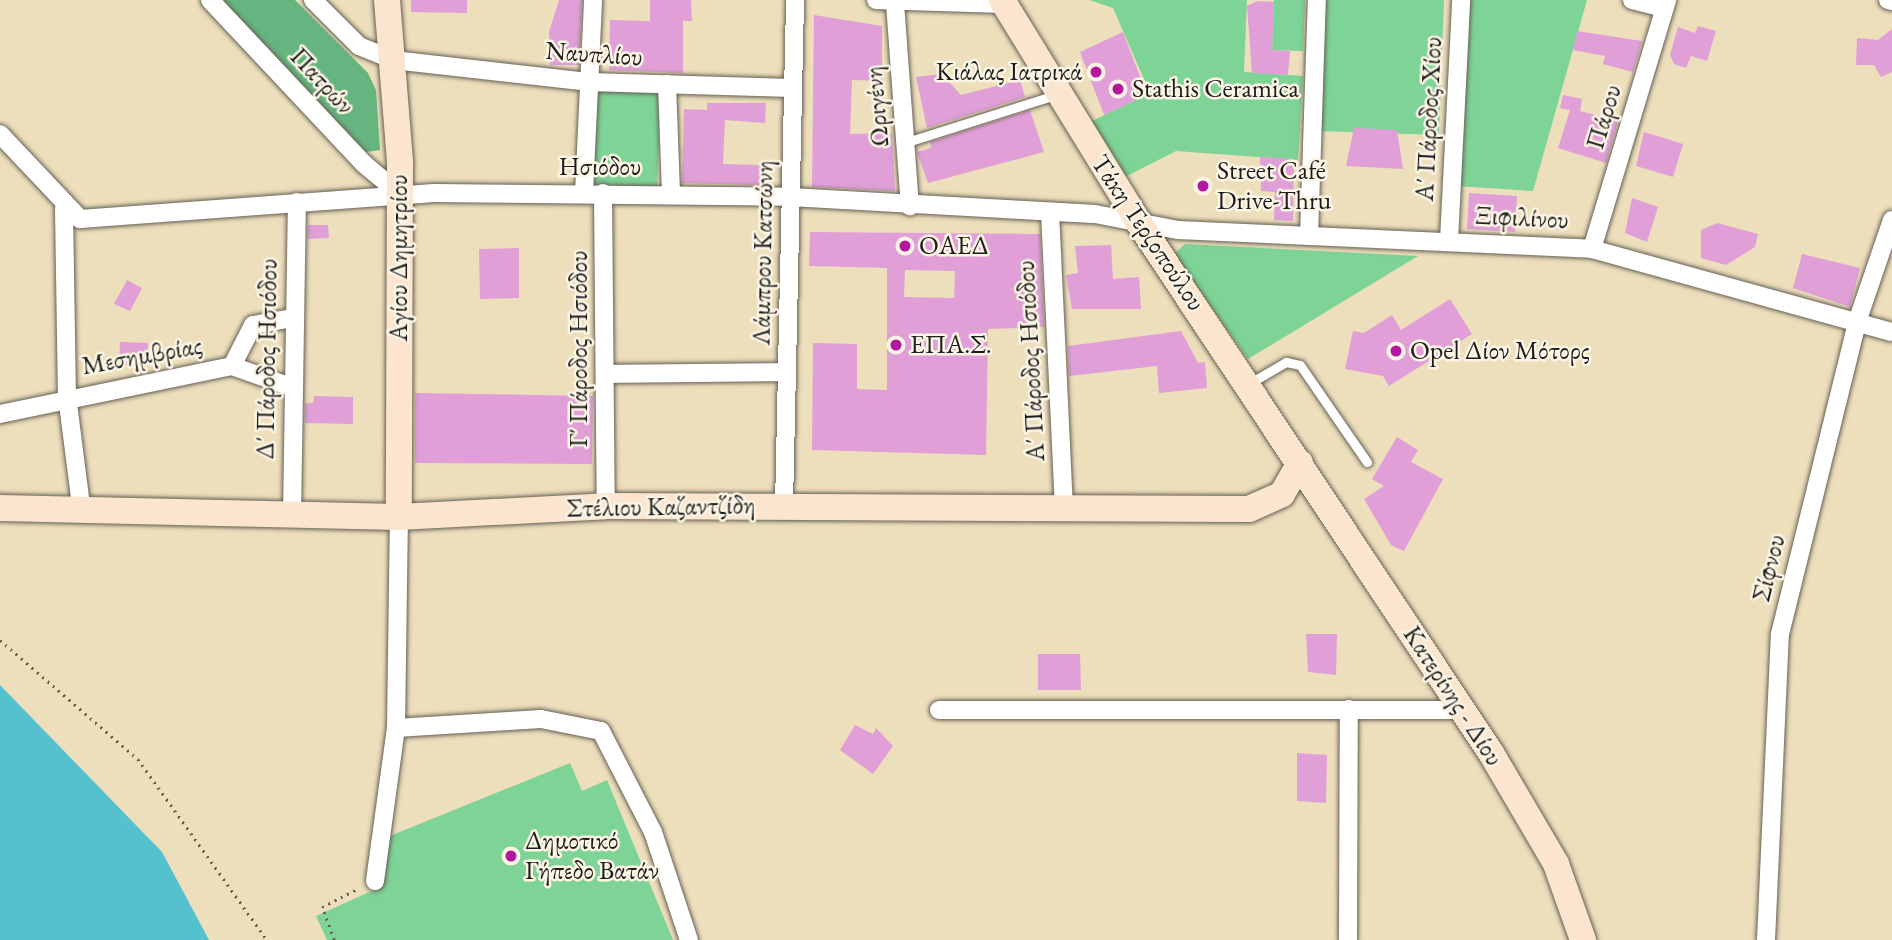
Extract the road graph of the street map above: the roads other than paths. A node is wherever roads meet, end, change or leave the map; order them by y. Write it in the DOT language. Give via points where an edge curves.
graph roads {
  1 [pos="210,0"];
  2 [pos="313,0"];
  3 [pos="387,0"];
  4 [pos="593,0"];
  5 [pos="795,0"];
  6 [pos="876,0"];
  7 [pos="1317,0"];
  8 [pos="1461,0"];
  9 [pos="1632,0"];
  10 [pos="1003,2"];
  11 [pos="895,3"];
  12 [pos="1665,4"];
  13 [pos="393,60"];
  14 [pos="588,82"];
  15 [pos="667,85"];
  16 [pos="792,88"];
  17 [pos="1057,94"];
  18 [pos="0,134"];
  19 [pos="907,142"];
  20 [pos="584,193"];
  21 [pos="603,193"];
  22 [pos="400,194"];
  23 [pos="670,194"];
  24 [pos="790,197"];
  25 [pos="297,202"];
  26 [pos="910,206"];
  27 [pos="64,209"];
  28 [pos="1050,212"];
  29 [pos="1892,220"];
  30 [pos="1139,222"];
  31 [pos="1310,236"];
  32 [pos="1449,241"];
  33 [pos="1592,249"];
  34 [pos="293,318"];
  35 [pos="1857,322"];
  36 [pos="1892,332"];
  37 [pos="232,366"];
  38 [pos="786,372"];
  39 [pos="606,374"];
  40 [pos="1250,383"];
  41 [pos="291,387"];
  42 [pos="66,396"];
  43 [pos="0,414"];
  44 [pos="1300,463"];
  45 [pos="1367,463"];
  46 [pos="606,506"];
  47 [pos="784,506"];
  48 [pos="0,508"];
  49 [pos="1064,508"];
  50 [pos="82,513"];
  51 [pos="292,516"];
  52 [pos="399,517"];
  53 [pos="1349,709"];
  54 [pos="939,710"];
  55 [pos="1462,710"];
  56 [pos="396,728"];
  57 [pos="375,881"];
  58 [pos="689,940"];
  59 [pos="1348,940"];
  60 [pos="1583,940"];
  61 [pos="1766,940"];
  1 -- 22 [label="street, Πατρών" via="364,164"];
  2 -- 13 [label="street, Ναυπλίου" via="359,46"];
  3 -- 13 [label="street, Αγίου Δημητρίου"];
  4 -- 14 [label="street"];
  5 -- 16 [label="street, Λάμπρου Κατσώνη"];
  6 -- 11 [label="street"];
  7 -- 31 [label="street"];
  8 -- 32 [label="street, Α΄ Πάροδος Χίου"];
  9 -- 12 [label="street"];
  10 -- 11 [label="street"];
  10 -- 17 [label="street, Τάκη Τερζοπούλου"];
  11 -- 19 [label="street, Ωριγένη"];
  12 -- 33 [label="street, Πάρου"];
  13 -- 14 [label="street, Ναυπλίου"];
  13 -- 22 [label="street, Αγίου Δημητρίου"];
  14 -- 15 [label="street, Ναυπλίου"];
  14 -- 20 [label="street"];
  15 -- 16 [label="street, Ναυπλίου"];
  15 -- 23 [label="street"];
  16 -- 24 [label="street, Λάμπρου Κατσώνη"];
  17 -- 19 [label="lane"];
  17 -- 30 [label="street, Τάκη Τερζοπούλου"];
  18 -- 27 [label="street" via="41,172"];
  19 -- 26 [label="street, Ωριγένη"];
  20 -- 21 [label="street, Ησιόδου"];
  20 -- 22 [label="street, Ησιόδου"];
  21 -- 23 [label="street, Ησιόδου"];
  21 -- 39 [label="street, Γ΄ Πάροδος Ησιόδου"];
  22 -- 25 [label="street, Ησιόδου"];
  22 -- 52 [label="street, Αγίου Δημητρίου"];
  23 -- 24 [label="street, Ησιόδου"];
  24 -- 26 [label="street, Ησιόδου"];
  24 -- 38 [label="street, Λάμπρου Κατσώνη"];
  25 -- 27 [label="street, Ησιόδου" via="80,219"];
  25 -- 34 [label="street, Δ΄ Πάροδος Ησιόδου"];
  26 -- 28 [label="street, Ησιόδου"];
  27 -- 42 [label="street"];
  28 -- 30 [label="street, Ησιόδου"];
  28 -- 49 [label="street, Α΄ Πάροδος Ησιόδου"];
  29 -- 35 [label="street, Σίφνου"];
  30 -- 31 [label="street, Ξιφιλίνου"];
  30 -- 40 [label="street, Τάκη Τερζοπούλου"];
  31 -- 32 [label="street, Ξιφιλίνου"];
  32 -- 33 [label="street, Ξιφιλίνου"];
  33 -- 35 [label="street, Ξιφιλίνου"];
  34 -- 37 [label="street" via="253,325"];
  34 -- 41 [label="street, Δ΄ Πάροδος Ησιόδου"];
  35 -- 36 [label="street, Ξιφιλίνου"];
  35 -- 61 [label="street, Σίφνου" via="1780,634"];
  37 -- 41 [label="street, Μεσημβρίας"];
  37 -- 42 [label="street, Μεσημβρίας"];
  38 -- 39 [label="street"];
  38 -- 47 [label="street, Λάμπρου Κατσώνη"];
  39 -- 46 [label="street, Γ΄ Πάροδος Ησιόδου"];
  40 -- 44 [label="street, Τάκη Τερζοπούλου"];
  40 -- 45 [label="lane" via="1286,362 1300,365"];
  41 -- 51 [label="street, Δ΄ Πάροδος Ησιόδου"];
  42 -- 43 [label="street, Μεσημβρίας"];
  42 -- 50 [label="street"];
  44 -- 49 [label="street, Στέλιου Καζαντζίδη" via="1282,494 1250,509"];
  44 -- 55 [label="street, Κατερίνης - Δίου"];
  46 -- 47 [label="street, Στέλιου Καζαντζίδη"];
  46 -- 52 [label="street, Στέλιου Καζαντζίδη"];
  47 -- 49 [label="street, Στέλιου Καζαντζίδη"];
  48 -- 50 [label="street, Στέλιου Καζαντζίδη"];
  50 -- 51 [label="street, Στέλιου Καζαντζίδη"];
  51 -- 52 [label="street, Στέλιου Καζαντζίδη"];
  52 -- 56 [label="street"];
  53 -- 54 [label="street"];
  53 -- 55 [label="street"];
  53 -- 59 [label="street"];
  55 -- 60 [label="street, Κατερίνης - Δίου" via="1539,832"];
  56 -- 57 [label="street"];
  56 -- 58 [label="street" via="541,719 601,731 648,820"];
}
